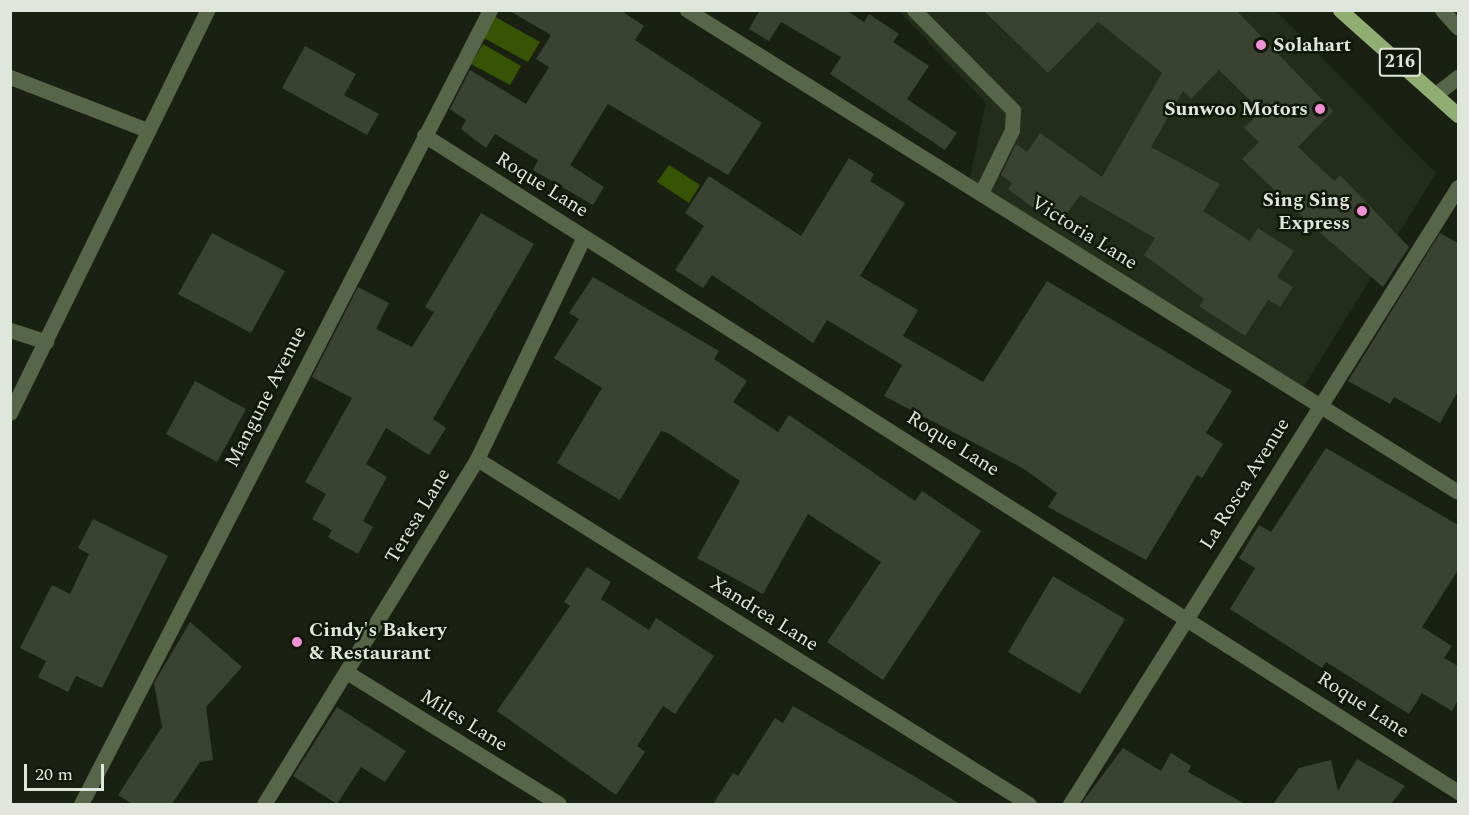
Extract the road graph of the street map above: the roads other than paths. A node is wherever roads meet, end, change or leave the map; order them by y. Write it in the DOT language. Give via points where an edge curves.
graph roads {
  1 [pos="207,10"];
  2 [pos="490,10"];
  3 [pos="687,10"];
  4 [pos="914,10"];
  5 [pos="1340,10"];
  6 [pos="1442,10"];
  7 [pos="1458,28"];
  8 [pos="10,77"];
  9 [pos="1458,77"];
  10 [pos="1436,94"];
  11 [pos="1458,115"];
  12 [pos="147,130"];
  13 [pos="424,135"];
  14 [pos="1458,187"];
  15 [pos="981,193"];
  16 [pos="584,237"];
  17 [pos="10,330"];
  18 [pos="46,342"];
  19 [pos="1319,406"];
  20 [pos="10,413"];
  21 [pos="477,459"];
  22 [pos="1458,492"];
  23 [pos="1188,616"];
  24 [pos="348,673"];
  25 [pos="1458,792"];
  26 [pos="81,804"];
  27 [pos="264,804"];
  28 [pos="559,804"];
  29 [pos="1029,804"];
  30 [pos="1070,804"];
  1 -- 12 [label="street"];
  2 -- 13 [label="street, Mangune Avenue"];
  3 -- 15 [label="street, Victoria Lane"];
  4 -- 15 [label="street" via="1013,110 1012,130"];
  5 -- 10 [label="main road, 216"];
  6 -- 7 [label="street"];
  8 -- 12 [label="street"];
  9 -- 10 [label="street"];
  10 -- 11 [label="main road, 216"];
  12 -- 18 [label="street"];
  13 -- 16 [label="street, Roque Lane"];
  13 -- 26 [label="street, Mangune Avenue"];
  14 -- 19 [label="street, La Rosca Avenue"];
  15 -- 19 [label="street, Victoria Lane"];
  16 -- 21 [label="street, Teresa Lane"];
  16 -- 23 [label="street, Roque Lane"];
  17 -- 18 [label="street"];
  18 -- 20 [label="street"];
  19 -- 22 [label="street, Victoria Lane"];
  19 -- 23 [label="street, La Rosca Avenue"];
  21 -- 24 [label="street, Teresa Lane"];
  21 -- 29 [label="street, Xandrea Lane"];
  23 -- 25 [label="street, Roque Lane"];
  23 -- 30 [label="street, La Rosca Avenue"];
  24 -- 27 [label="street, Teresa Lane"];
  24 -- 28 [label="street, Miles Lane"];
}
